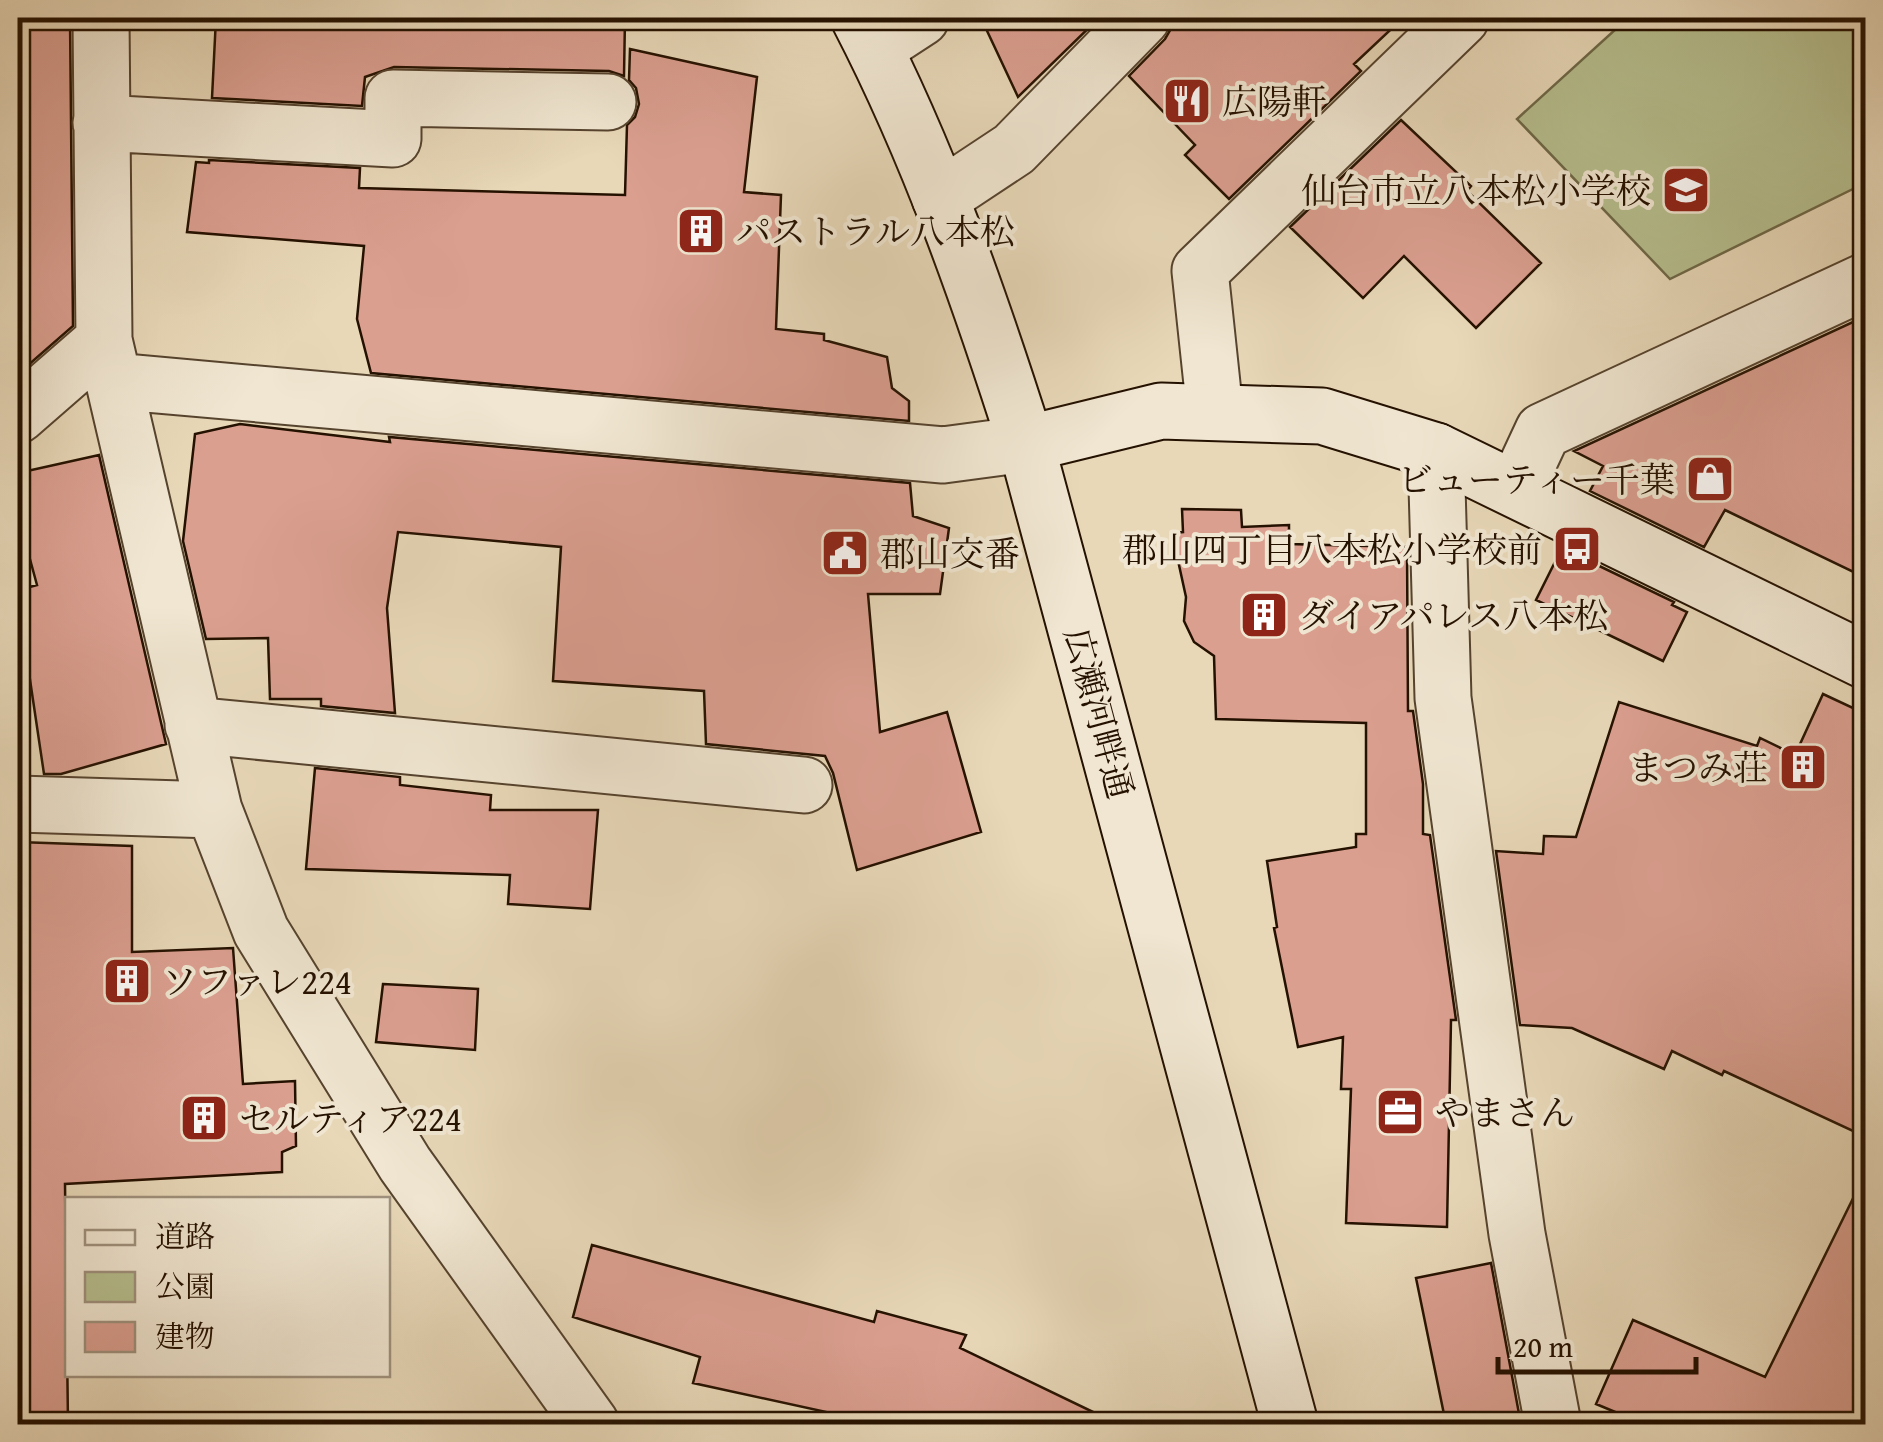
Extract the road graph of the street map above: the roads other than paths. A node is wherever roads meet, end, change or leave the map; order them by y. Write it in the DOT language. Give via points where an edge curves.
graph roads {
  1 [pos="101,18"];
  2 [pos="920,18"];
  3 [pos="1142,18"];
  4 [pos="1460,18"];
  5 [pos="867,33"];
  6 [pos="608,102"];
  7 [pos="101,123"];
  8 [pos="940,198"];
  9 [pos="1866,281"];
  10 [pos="108,360"];
  11 [pos="1215,412"];
  12 [pos="18,414"];
  13 [pos="1026,444"];
  14 [pos="1436,451"];
  15 [pos="1516,488"];
  16 [pos="1866,662"];
  17 [pos="192,725"];
  18 [pos="804,785"];
  19 [pos="18,804"];
  20 [pos="214,810"];
  21 [pos="591,1424"];
  22 [pos="1290,1424"];
  23 [pos="1552,1424"];
  1 -- 7 [label="street"];
  2 -- 5 [label="street"];
  3 -- 8 [label="street" via="1014,149"];
  4 -- 11 [label="street" via="1200,271"];
  5 -- 8 [label="street, 広瀬河畔通"];
  6 -- 7 [label="street" via="393,98 393,139"];
  7 -- 10 [label="street"];
  8 -- 13 [label="street, 広瀬河畔通"];
  9 -- 15 [label="street" via="1544,430"];
  10 -- 12 [label="street"];
  10 -- 13 [label="street" via="943,455"];
  10 -- 17 [label="street"];
  11 -- 13 [label="street" via="1161,411"];
  11 -- 14 [label="street" via="1322,416"];
  13 -- 22 [label="street, 広瀬河畔通"];
  14 -- 15 [label="street"];
  14 -- 23 [label="street" via="1443,698 1517,1234"];
  15 -- 16 [label="street"];
  17 -- 18 [label="street"];
  17 -- 20 [label="street"];
  19 -- 20 [label="street"];
  20 -- 21 [label="street" via="261,931 405,1164"];
}
